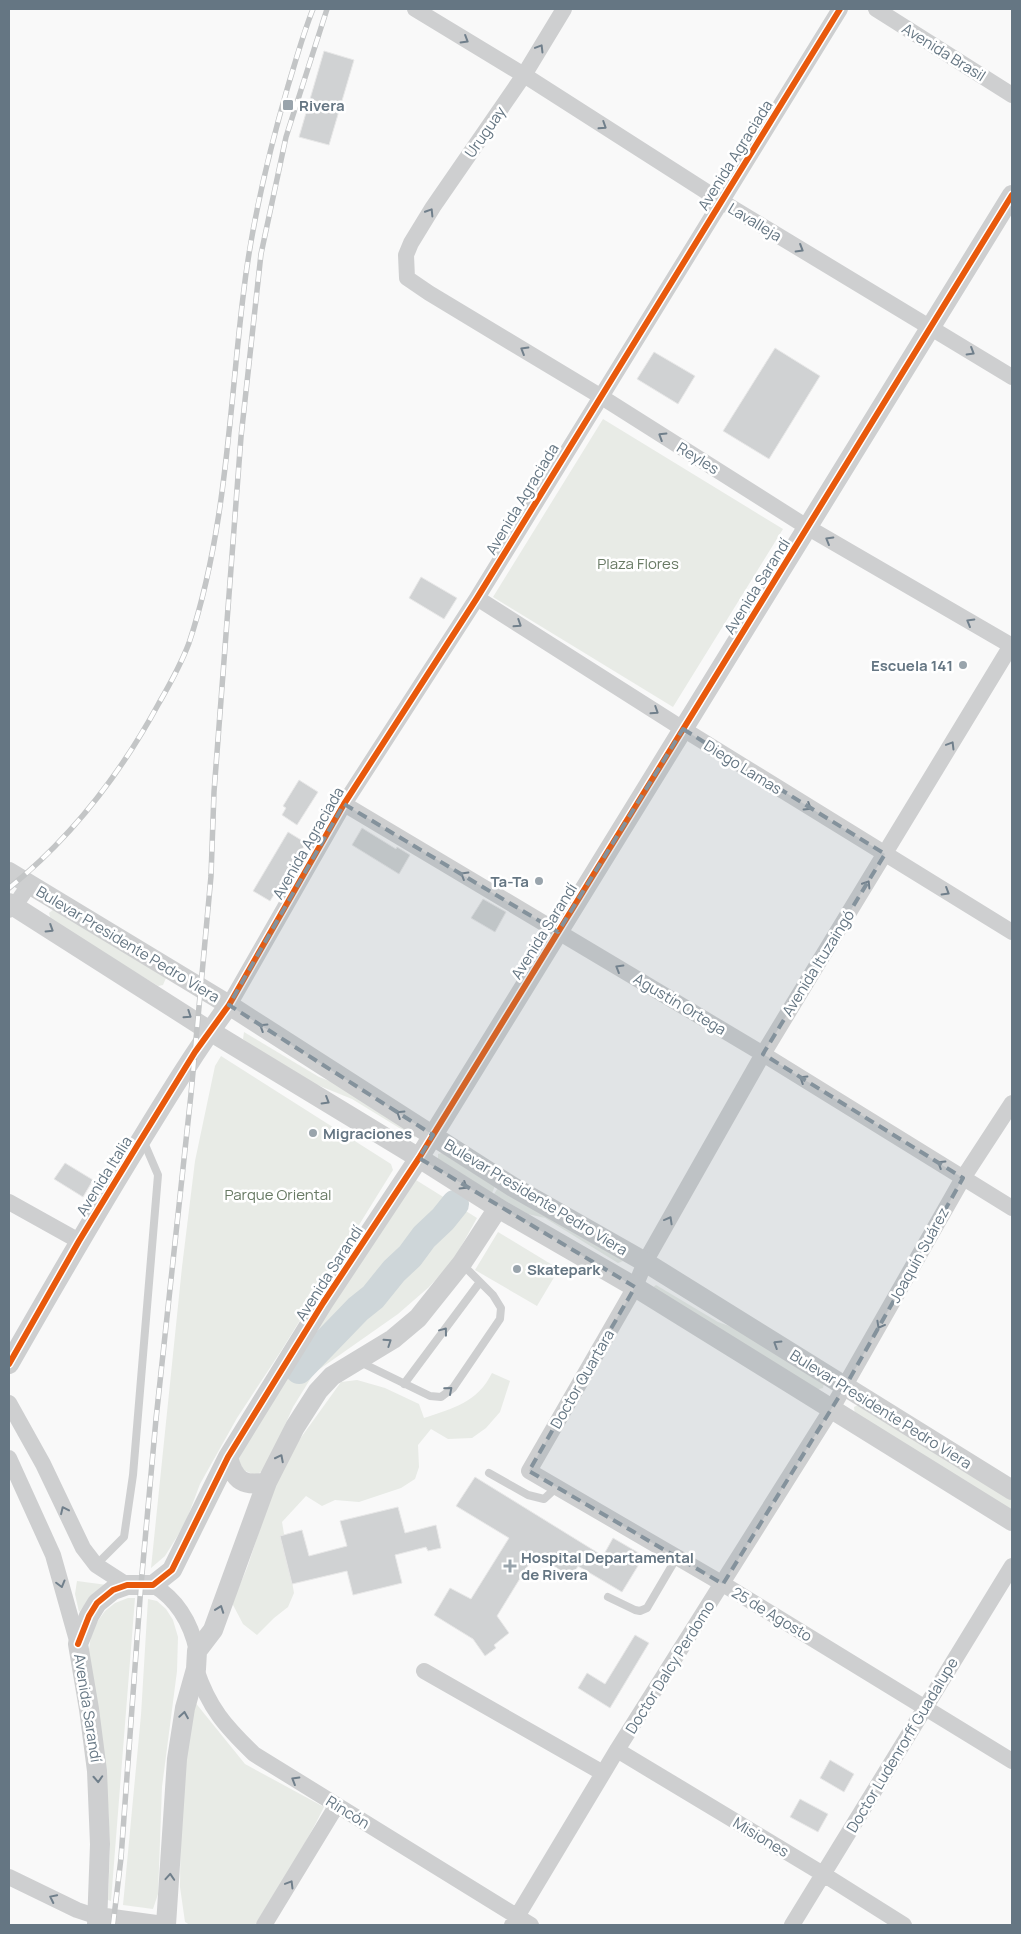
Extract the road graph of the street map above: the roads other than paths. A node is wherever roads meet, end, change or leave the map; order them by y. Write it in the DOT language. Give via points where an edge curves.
graph roads {
  1 [pos="564,9"];
  2 [pos="840,9"];
  3 [pos="876,9"];
  4 [pos="419,12"];
  5 [pos="524,75"];
  6 [pos="1012,95"];
  7 [pos="1012,194"];
  8 [pos="720,201"];
  9 [pos="406,254"];
  10 [pos="930,328"];
  11 [pos="1012,377"];
  12 [pos="600,396"];
  13 [pos="807,527"];
  14 [pos="477,598"];
  15 [pos="1012,645"];
  16 [pos="683,729"];
  17 [pos="344,804"];
  18 [pos="885,854"];
  19 [pos="9,872"];
  20 [pos="29,885"];
  21 [pos="11,906"];
  22 [pos="558,932"];
  23 [pos="1012,932"];
  24 [pos="229,1005"];
  25 [pos="210,1031"];
  26 [pos="763,1054"];
  27 [pos="1012,1103"];
  28 [pos="433,1135"];
  29 [pos="142,1138"];
  30 [pos="419,1158"];
  31 [pos="963,1178"];
  32 [pos="9,1202"];
  33 [pos="498,1208"];
  34 [pos="1012,1208"];
  35 [pos="79,1241"];
  36 [pos="645,1262"];
  37 [pos="462,1263"];
  38 [pos="480,1282"];
  39 [pos="635,1288"];
  40 [pos="358,1361"];
  41 [pos="9,1364"];
  42 [pos="404,1384"];
  43 [pos="845,1387"];
  44 [pos="9,1403"];
  45 [pos="831,1410"];
  46 [pos="228,1457"];
  47 [pos="9,1458"];
  48 [pos="529,1471"];
  49 [pos="488,1473"];
  50 [pos="267,1482"];
  51 [pos="557,1487"];
  52 [pos="1012,1490"];
  53 [pos="1012,1521"];
  54 [pos="78,1539"];
  55 [pos="53,1555"];
  56 [pos="677,1557"];
  57 [pos="96,1564"];
  58 [pos="1012,1566"];
  59 [pos="723,1584"];
  60 [pos="153,1585"];
  61 [pos="127,1586"];
  62 [pos="608,1597"];
  63 [pos="78,1644"];
  64 [pos="196,1660"];
  65 [pos="424,1672"];
  66 [pos="925,1707"];
  67 [pos="617,1750"];
  68 [pos="1012,1761"];
  69 [pos="603,1773"];
  70 [pos="337,1805"];
  71 [pos="823,1874"];
  72 [pos="9,1877"];
  73 [pos="97,1921"];
  74 [pos="514,1921"];
  75 [pos="156,1925"];
  76 [pos="166,1925"];
  77 [pos="264,1925"];
  78 [pos="531,1925"];
  79 [pos="792,1925"];
  80 [pos="904,1925"];
  5 -- 1 [label="street, Uruguay, one-way"];
  2 -- 8 [label="street, Avenida Agraciada"];
  3 -- 6 [label="street, Avenida Brasil"];
  4 -- 5 [label="street, Lavalleja, one-way"];
  5 -- 8 [label="street, Lavalleja, one-way"];
  9 -- 5 [label="street, Uruguay, one-way" via="433,207"];
  7 -- 10 [label="street, Avenida Sarandí"];
  8 -- 10 [label="street, Lavalleja, one-way"];
  8 -- 12 [label="street, Avenida Agraciada"];
  12 -- 9 [label="street, Reyles, one-way" via="407,278"];
  10 -- 11 [label="street, Lavalleja, one-way"];
  10 -- 13 [label="street, Avenida Sarandí"];
  13 -- 12 [label="street, Reyles, one-way"];
  12 -- 14 [label="street, Avenida Agraciada"];
  15 -- 13 [label="street, Reyles, one-way"];
  13 -- 16 [label="street, Avenida Sarandí"];
  14 -- 16 [label="street, Diego Lamas, one-way"];
  14 -- 17 [label="street, Avenida Agraciada"];
  18 -- 15 [label="street, Avenida Ituzaingó, one-way"];
  16 -- 18 [label="street, Diego Lamas, one-way"];
  16 -- 22 [label="street, Avenida Sarandí"];
  22 -- 17 [label="street, Agustín Ortega, one-way"];
  17 -- 24 [label="street, Avenida Agraciada"];
  18 -- 23 [label="street, Diego Lamas, one-way"];
  26 -- 18 [label="street, Avenida Ituzaingó, one-way"];
  19 -- 20 [label="street, Bulevar Presidente Pedro Viera"];
  20 -- 21 [label="street"];
  20 -- 24 [label="street, Bulevar Presidente Pedro Viera"];
  21 -- 25 [label="street, Bulevar Presidente Pedro Viera, one-way"];
  26 -- 22 [label="street, Agustín Ortega, one-way"];
  22 -- 28 [label="street, Avenida Sarandí"];
  24 -- 25 [label="street, Avenida Italia"];
  28 -- 24 [label="street, Bulevar Presidente Pedro Viera, one-way"];
  25 -- 29 [label="street, Avenida Italia"];
  25 -- 30 [label="street, Bulevar Presidente Pedro Viera, one-way"];
  31 -- 26 [label="street, Agustín Ortega, one-way"];
  36 -- 26 [label="street, Avenida Ituzaingó, one-way"];
  27 -- 31 [label="street, Joaquín Suárez"];
  28 -- 30 [label="street, Avenida Sarandí"];
  28 -- 36 [label="street, Bulevar Presidente Pedro Viera" via="513,1187"];
  29 -- 35 [label="street, Avenida Italia"];
  29 -- 57 [label="lane" via="158,1175 133,1475 124,1537"];
  30 -- 33 [label="street, Bulevar Presidente Pedro Viera, one-way"];
  30 -- 46 [label="street, Avenida Sarandí" via="323,1303"];
  31 -- 34 [label="street, Agustín Ortega"];
  31 -- 43 [label="street, Joaquín Suárez, one-way"];
  32 -- 35 [label="street"];
  33 -- 37 [label="street"];
  33 -- 39 [label="street, Bulevar Presidente Pedro Viera"];
  35 -- 41 [label="street, Avenida Italia"];
  36 -- 39 [label="street, Avenida Ituzaingó"];
  43 -- 36 [label="street, Bulevar Presidente Pedro Viera, one-way"];
  37 -- 38 [label="lane"];
  40 -- 37 [label="street, one-way" via="392,1340 418,1318"];
  42 -- 38 [label="lane, one-way"];
  42 -- 38 [label="lane, one-way" via="430,1396 441,1397 453,1388 500,1319 501,1308"];
  39 -- 45 [label="street, Bulevar Presidente Pedro Viera"];
  39 -- 48 [label="street, Doctor Quartara"];
  40 -- 42 [label="lane"];
  50 -- 40 [label="street, one-way" via="318,1391 332,1376"];
  43 -- 45 [label="street, Joaquín Suárez"];
  43 -- 52 [label="street, Bulevar Presidente Pedro Viera"];
  54 -- 44 [label="street, one-way" via="43,1464"];
  45 -- 53 [label="street, Bulevar Presidente Pedro Viera"];
  45 -- 59 [label="street, Doctor Dalcy Perdomo"];
  46 -- 50 [label="street" via="231,1470 240,1481 254,1485"];
  46 -- 60 [label="street, Avenida Sarandí" via="172,1570"];
  47 -- 55 [label="street"];
  48 -- 51 [label="street, 25 de Agosto"];
  49 -- 51 [label="lane" via="528,1495 544,1499"];
  64 -- 50 [label="street, one-way" via="213,1630"];
  51 -- 56 [label="street, 25 de Agosto"];
  54 -- 55 [label="street"];
  54 -- 57 [label="street"];
  55 -- 63 [label="street, one-way"];
  56 -- 59 [label="street, 25 de Agosto"];
  56 -- 62 [label="lane" via="647,1608 636,1610"];
  57 -- 61 [label="street"];
  58 -- 66 [label="street, Doctor Ludenrorff Guadalupe"];
  59 -- 66 [label="street, 25 de Agosto"];
  59 -- 67 [label="street, Doctor Dalcy Perdomo"];
  60 -- 61 [label="street, Avenida Sarandí"];
  60 -- 64 [label="street, Rincón" via="179,1607 190,1627"];
  61 -- 63 [label="street, Avenida Sarandí" via="113,1590 97,1603"];
  63 -- 73 [label="street, Avenida Sarandí, one-way" via="97,1771 100,1844"];
  70 -- 64 [label="street, Rincón, one-way" via="254,1754 230,1731 210,1704"];
  76 -- 64 [label="street, one-way" via="177,1759"];
  65 -- 69 [label="street"];
  66 -- 68 [label="street, 25 de Agosto"];
  66 -- 71 [label="street, Doctor Ludenrorff Guadalupe"];
  67 -- 69 [label="street, Doctor Dalcy Perdomo"];
  67 -- 71 [label="street, Misiones"];
  69 -- 74 [label="street, Doctor Dalcy Perdomo"];
  70 -- 74 [label="street, Rincón"];
  77 -- 70 [label="street, one-way"];
  71 -- 79 [label="street, Doctor Ludenrorff Guadalupe"];
  71 -- 80 [label="street, Misiones"];
  73 -- 72 [label="street, one-way"];
  73 -- 75 [label="street"];
  74 -- 78 [label="street, Rincón"];
}
